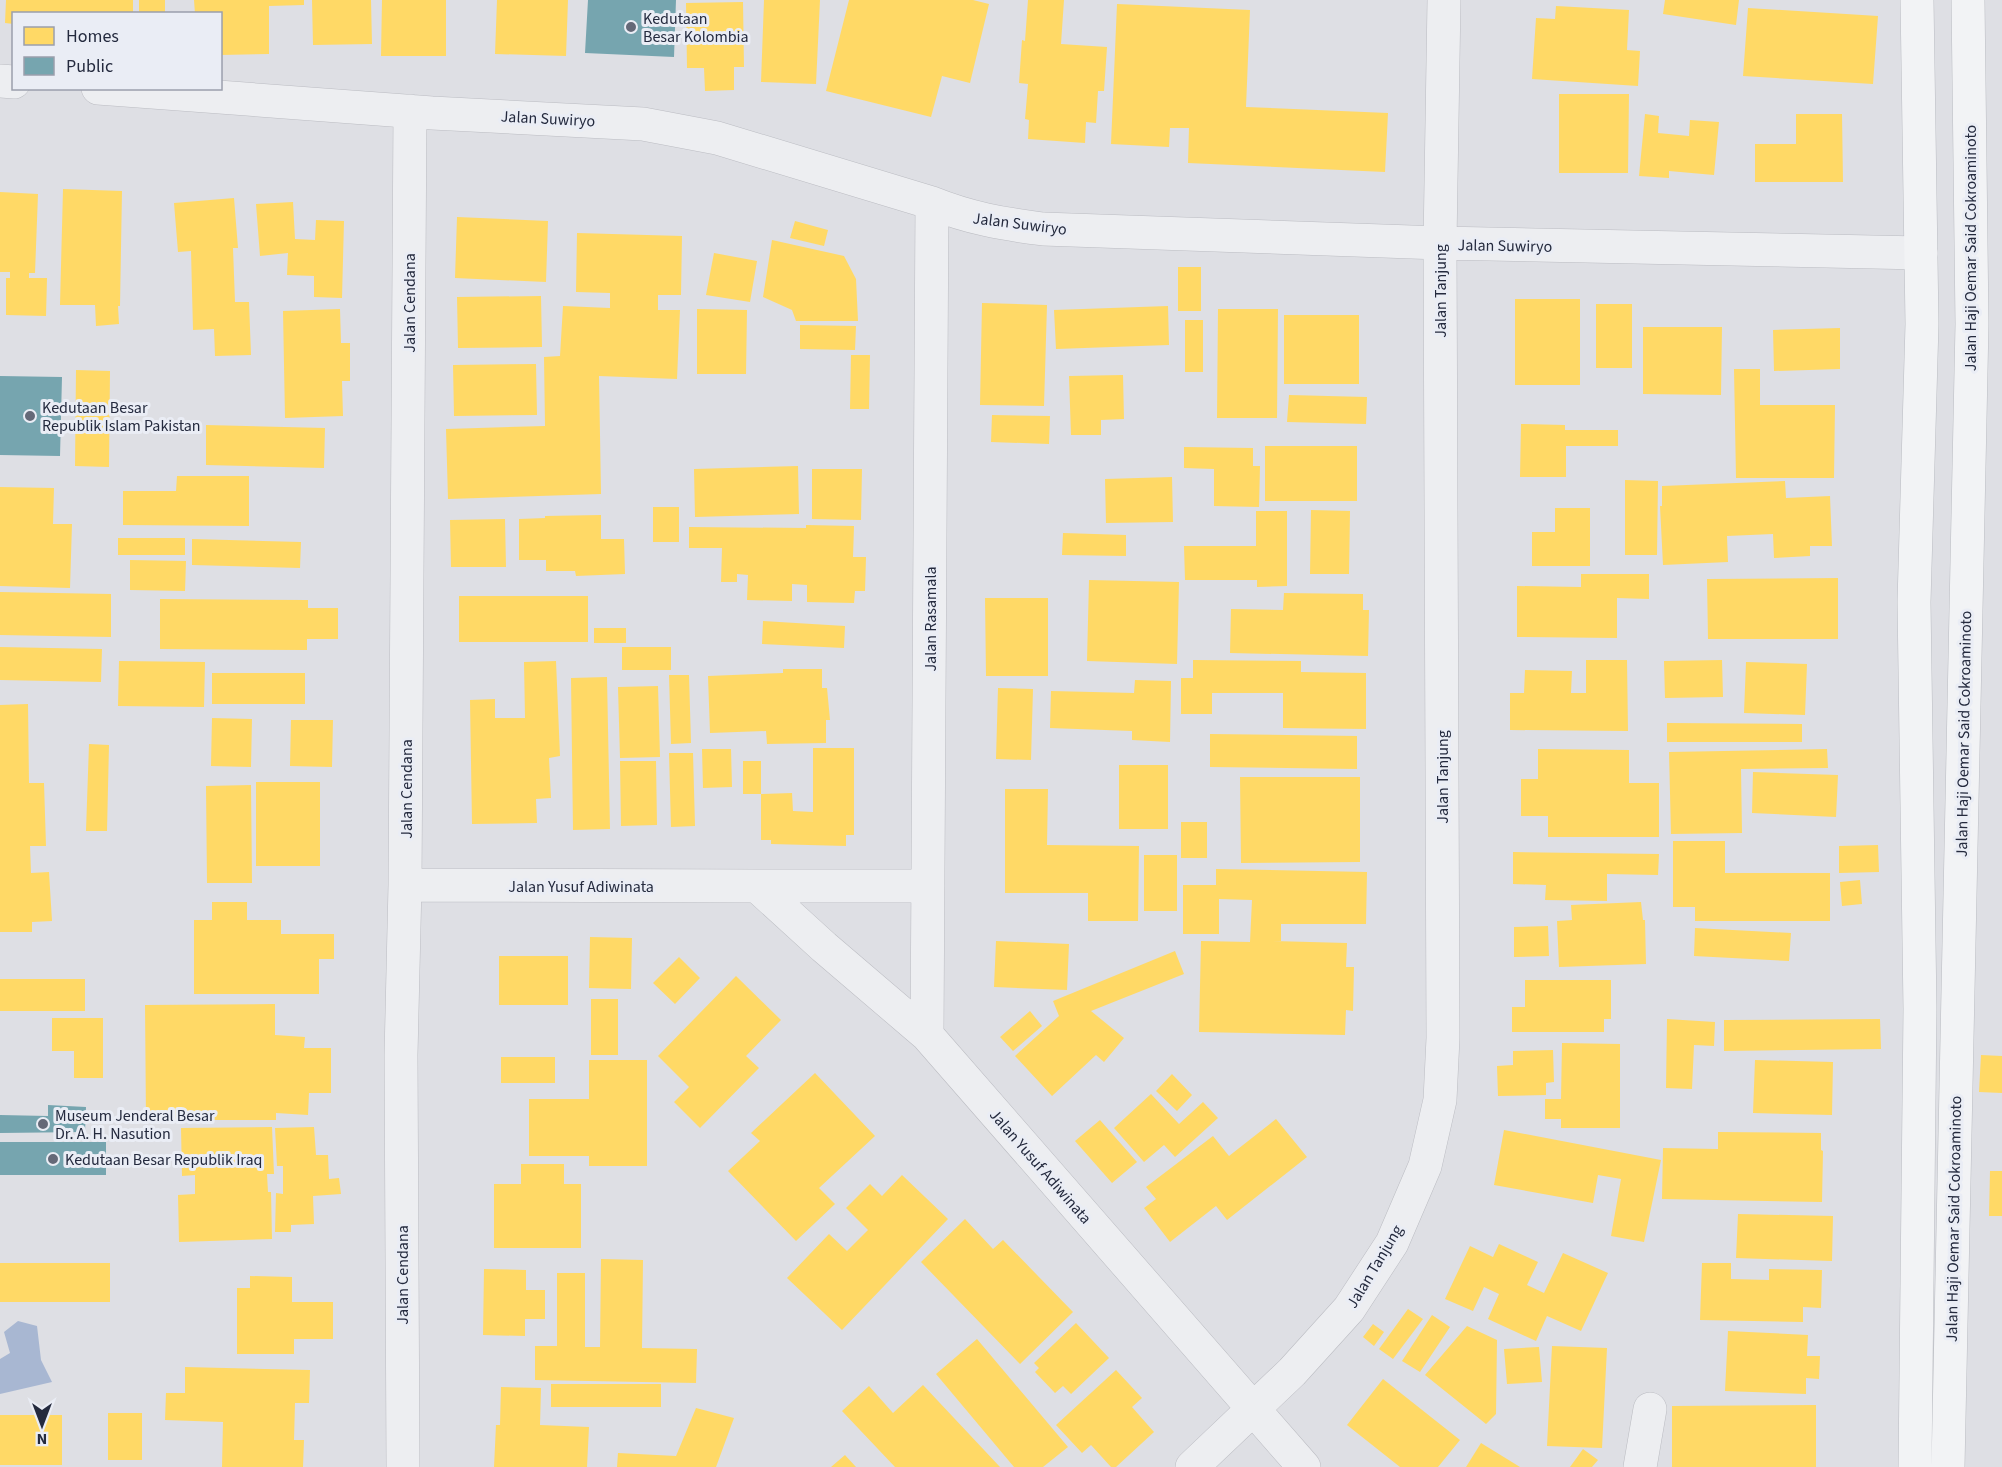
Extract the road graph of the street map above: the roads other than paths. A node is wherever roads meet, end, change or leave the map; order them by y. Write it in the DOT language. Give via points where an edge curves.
graph roads {
  1 [pos="1444,0"];
  2 [pos="1917,0"];
  3 [pos="1968,0"];
  4 [pos="125,90"];
  5 [pos="410,111"];
  6 [pos="932,203"];
  7 [pos="1440,243"];
  8 [pos="1921,253"];
  9 [pos="405,885"];
  10 [pos="757,886"];
  11 [pos="928,886"];
  12 [pos="927,1035"];
  13 [pos="1650,1408"];
  14 [pos="1253,1410"];
  15 [pos="403,1467"];
  16 [pos="1192,1467"];
  17 [pos="1304,1467"];
  18 [pos="1640,1467"];
  19 [pos="1915,1467"];
  20 [pos="1948,1467"];
  1 -- 7 [label="street, Jalan Tanjung"];
  2 -- 8 [label="main road"];
  3 -- 20 [label="main road, Jalan Haji Oemar Said Cokroaminoto" via="1972,324"];
  4 -- 5 [label="street, Jalan Suwiryo"];
  5 -- 6 [label="street, Jalan Suwiryo" via="643,124 717,138"];
  5 -- 9 [label="street, Jalan Cendana"];
  6 -- 7 [label="street, Jalan Suwiryo" via="959,214 1043,229"];
  6 -- 11 [label="street, Jalan Rasamala"];
  7 -- 8 [label="street, Jalan Suwiryo"];
  7 -- 14 [label="street, Jalan Tanjung" via="1440,1100 1425,1166 1392,1243 1349,1309"];
  8 -- 19 [label="main road" via="1914,602 1920,1009"];
  9 -- 10 [label="street, Jalan Yusuf Adiwinata"];
  9 -- 15 [label="street, Jalan Cendana" via="401,1055"];
  10 -- 11 [label="street, Jalan Yusuf Adiwinata"];
  10 -- 12 [label="street, Jalan Yusuf Adiwinata"];
  11 -- 12 [label="street, Jalan Rasamala"];
  12 -- 14 [label="street, Jalan Yusuf Adiwinata"];
  13 -- 18 [label="street"];
  14 -- 16 [label="street, Jalan Tanjung"];
  14 -- 17 [label="street, Jalan Yusuf Adiwinata"];
}
